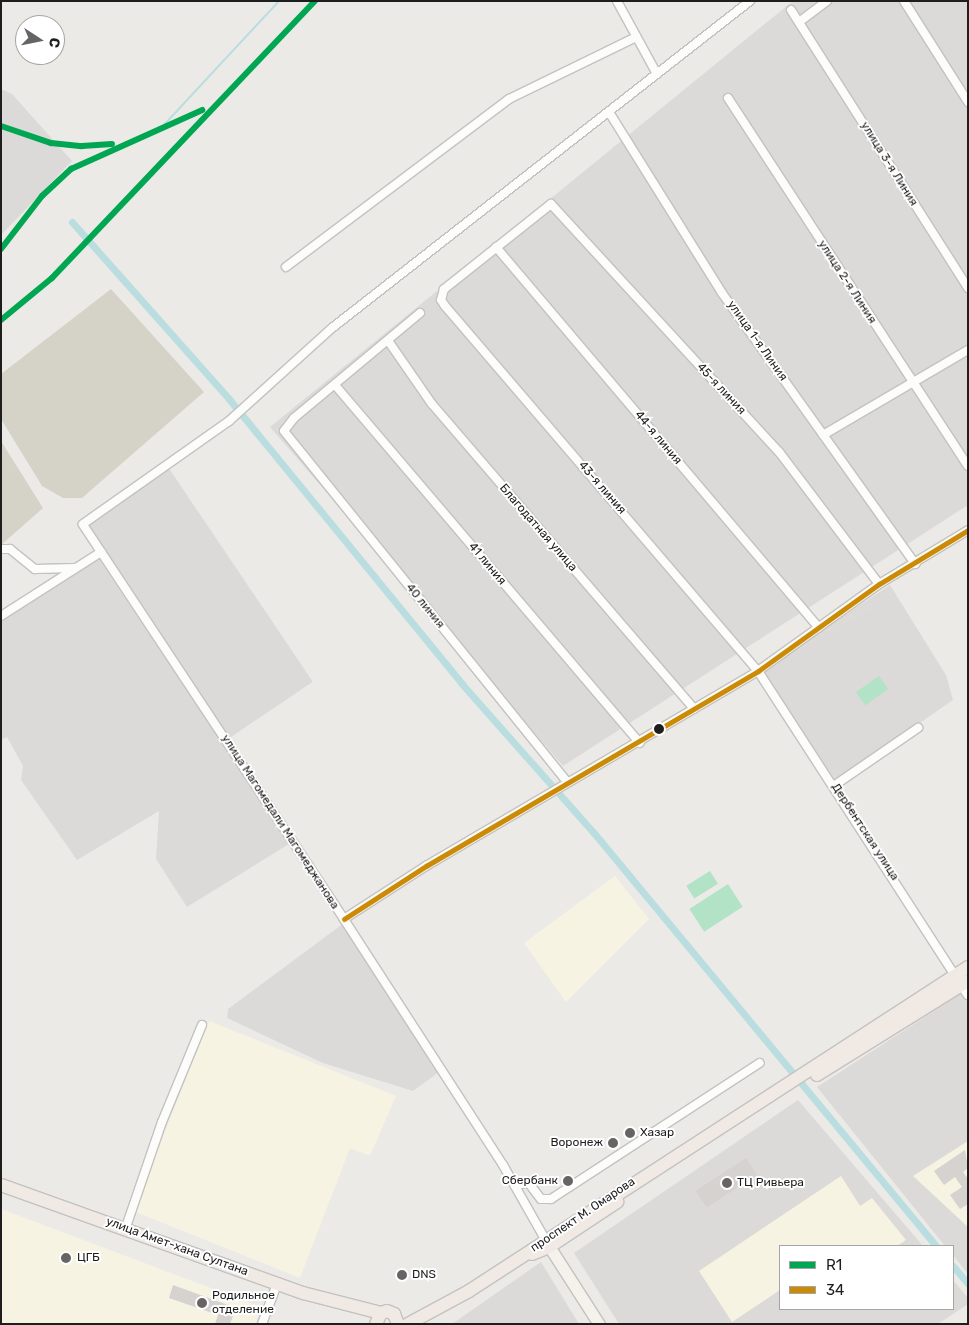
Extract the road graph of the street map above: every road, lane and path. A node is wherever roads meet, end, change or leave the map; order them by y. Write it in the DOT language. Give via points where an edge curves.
graph roads {
  1 [pos="617,1"];
  2 [pos="750,1"];
  3 [pos="827,1"];
  4 [pos="904,1"];
  5 [pos="791,10"];
  6 [pos="799,22"];
  7 [pos="634,38"];
  8 [pos="656,74"];
  9 [pos="728,98"];
  10 [pos="968,102"];
  11 [pos="609,112"];
  12 [pos="496,248"];
  13 [pos="286,267"];
  14 [pos="968,288"];
  15 [pos="420,313"];
  16 [pos="389,342"];
  17 [pos="968,350"];
  18 [pos="912,383"];
  19 [pos="335,385"];
  20 [pos="824,435"];
  21 [pos="968,466"];
  22 [pos="968,530"];
  23 [pos="1,549"];
  24 [pos="102,552"];
  25 [pos="915,564"];
  26 [pos="77,568"];
  27 [pos="879,584"];
  28 [pos="1,616"];
  29 [pos="819,628"];
  30 [pos="758,671"];
  31 [pos="694,709"];
  32 [pos="918,728"];
  33 [pos="640,743"];
  34 [pos="564,783"];
  35 [pos="835,785"];
  36 [pos="344,919"];
  37 [pos="968,968"];
  38 [pos="963,984"];
  39 [pos="202,1025"];
  40 [pos="760,1063"];
  41 [pos="1,1185"];
  42 [pos="516,1186"];
  43 [pos="126,1227"];
  44 [pos="547,1243"];
  45 [pos="277,1284"];
  46 [pos="427,1314"];
  47 [pos="396,1319"];
  48 [pos="377,1320"];
  49 [pos="262,1324"];
  50 [pos="408,1324"];
  51 [pos="598,1324"];
  1 -- 7 [label="street"];
  2 -- 8 [label="street"];
  3 -- 6 [label="street"];
  4 -- 10 [label="street"];
  5 -- 6 [label="street, улица 3-я Линия"];
  6 -- 14 [label="street, улица 3-я Линия"];
  7 -- 8 [label="street"];
  7 -- 13 [label="street" via="509,99"];
  8 -- 11 [label="street"];
  9 -- 18 [label="street, улица 2-я Линия"];
  11 -- 20 [label="street, улица 1-я Линия" via="722,293"];
  11 -- 24 [label="street, улица Магомедали Магомеджановa" via="332,328 230,421 83,524"];
  12 -- 27 [label="street, 45-я линия" via="552,204 779,452"];
  12 -- 29 [label="street, 44-я линия"];
  12 -- 30 [label="street, 43-я линия" via="444,289 441,300"];
  15 -- 16 [label="street"];
  16 -- 19 [label="street"];
  16 -- 31 [label="street, Благодатная улица" via="432,404"];
  17 -- 18 [label="street"];
  18 -- 20 [label="street"];
  18 -- 21 [label="street, улица 2-я Линия"];
  19 -- 33 [label="street, 41 линия"];
  19 -- 34 [label="street, 40 линия" via="289,422 284,431"];
  20 -- 25 [label="street, улица 1-я Линия"];
  22 -- 25 [label="street"];
  23 -- 26 [label="street" via="10,549 35,569"];
  24 -- 26 [label="street"];
  24 -- 36 [label="street, улица Магомедали Магомеджановa"];
  25 -- 27 [label="street"];
  26 -- 28 [label="street"];
  27 -- 29 [label="street"];
  29 -- 30 [label="street"];
  30 -- 31 [label="street"];
  30 -- 35 [label="street, Дербентская улица"];
  31 -- 33 [label="street"];
  32 -- 35 [label="street"];
  33 -- 34 [label="street"];
  34 -- 36 [label="street"];
  35 -- 38 [label="street, Дербентская улица"];
  36 -- 42 [label="street, улица Магомедали Магомеджановa"];
  37 -- 38 [label="main road, проспект М. Омарова"];
  38 -- 44 [label="main road, проспект М. Омарова" via="790,1086"];
  39 -- 43 [label="street" via="162,1122"];
  40 -- 42 [label="street" via="551,1199 541,1199 528,1182"];
  41 -- 43 [label="main road, улица Амет-хана Султана"];
  42 -- 44 [label="street, улица Магомедали Магомеджановa"];
  43 -- 45 [label="main road, улица Амет-хана Султана"];
  44 -- 46 [label="main road, проспект М. Омарова"];
  44 -- 51 [label="main road"];
  45 -- 48 [label="main road, улица Амет-хана Султана" via="352,1308"];
  45 -- 49 [label="street"];
  46 -- 47 [label="main road, улица Амет-хана Султана"];
  46 -- 50 [label="main road, проспект М. Омарова"];
  47 -- 48 [label="main road, улица Амет-хана Султана"];
}
